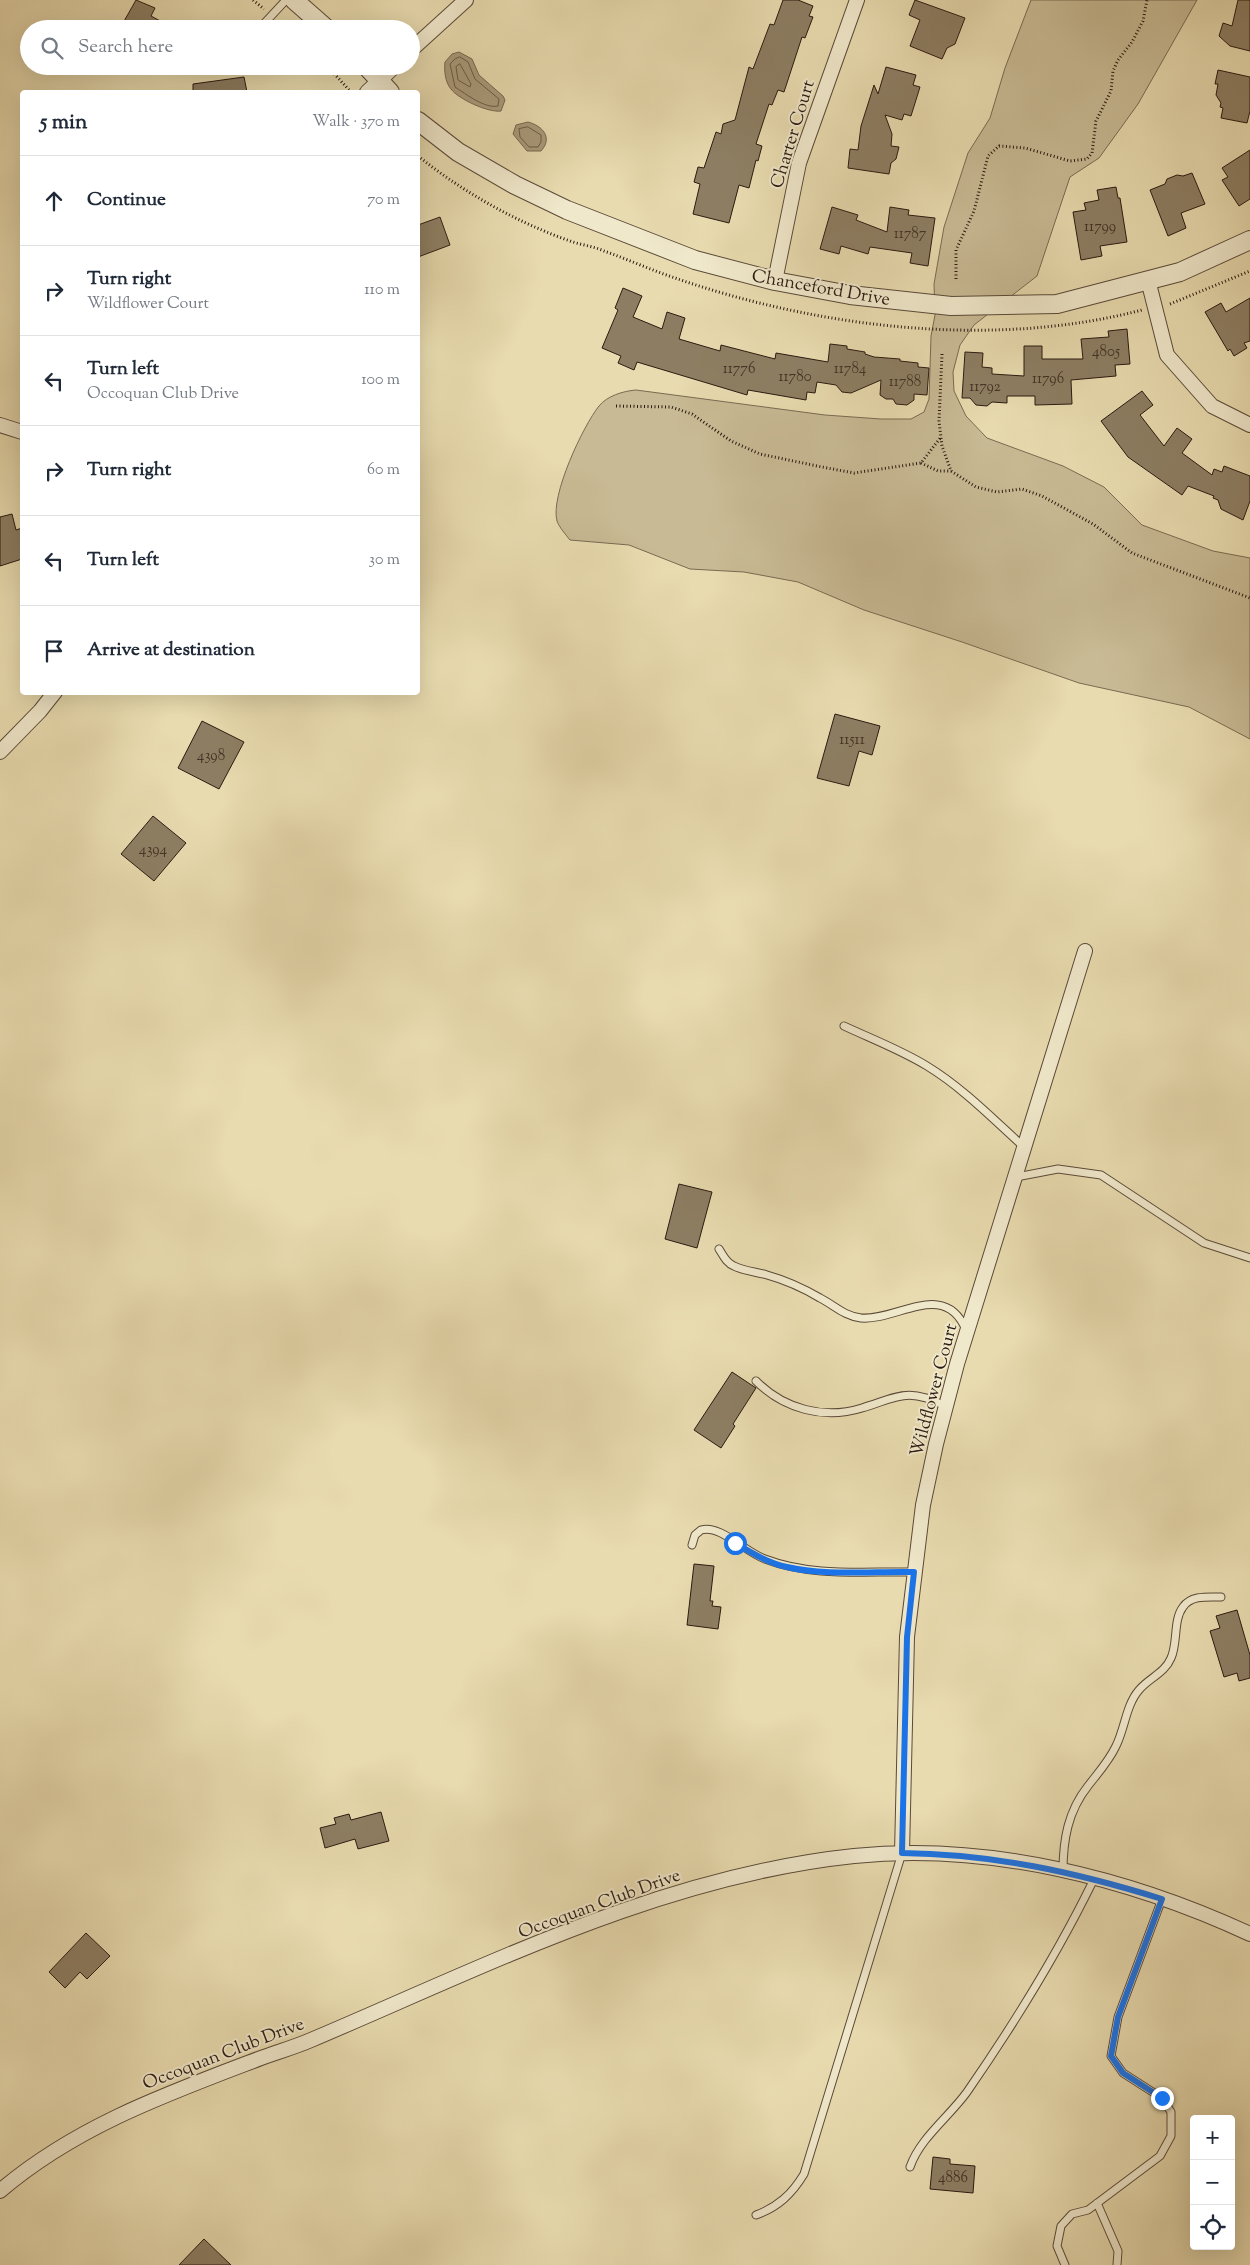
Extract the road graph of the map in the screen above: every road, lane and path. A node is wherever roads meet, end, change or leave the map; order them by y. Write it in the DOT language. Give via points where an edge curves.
graph roads {
  1 [pos="286,0"];
  2 [pos="294,0"];
  3 [pos="466,0"];
  4 [pos="857,0"];
  5 [pos="1147,0"];
  6 [pos="267,20"];
  7 [pos="317,20"];
  8 [pos="420,42"];
  9 [pos="336,75"];
  10 [pos="374,75"];
  11 [pos="391,75"];
  12 [pos="385,87"];
  13 [pos="349,90"];
  14 [pos="420,123"];
  15 [pos="1250,240"];
  16 [pos="956,279"];
  17 [pos="1148,280"];
  18 [pos="775,281"];
  19 [pos="942,354"];
  20 [pos="616,406"];
  21 [pos="0,425"];
  22 [pos="1250,425"];
  23 [pos="20,431"];
  24 [pos="941,437"];
  25 [pos="921,464"];
  26 [pos="951,471"];
  27 [pos="1250,598"];
  28 [pos="53,695"];
  29 [pos="0,752"];
  30 [pos="1085,951"];
  31 [pos="844,1026"];
  32 [pos="1024,1148"];
  33 [pos="1015,1177"];
  34 [pos="719,1249"];
  35 [pos="1250,1258"];
  36 [pos="967,1333"];
  37 [pos="756,1381"];
  38 [pos="946,1406"];
  39 [pos="692,1545"];
  40 [pos="914,1572"];
  41 [pos="1221,1597"];
  42 [pos="902,1853"];
  43 [pos="1063,1872"];
  44 [pos="1094,1879"];
  45 [pos="1162,1899"];
  46 [pos="1250,1934"];
  47 [pos="910,2167"];
  48 [pos="0,2191"];
  49 [pos="1097,2203"];
  50 [pos="756,2214"];
  51 [pos="1065,2265"];
  52 [pos="1117,2265"];
  1 -- 6 [label="lane"];
  2 -- 7 [label="street"];
  3 -- 8 [label="street"];
  4 -- 18 [label="street, Charter Court" via="799,163"];
  5 -- 16 [label="path" via="1143,21 1118,60 1111,90 1096,121 1092,153 1087,159 1070,161 1024,148 999,146 988,156 974,211 956,250"];
  9 -- 13 [label="path"];
  10 -- 12 [label="street"];
  11 -- 12 [label="street"];
  14 -- 18 [label="street, Chanceford Drive" via="458,152 567,210 695,260"];
  15 -- 17 [label="street, Chanceford Drive" via="1180,272"];
  17 -- 18 [label="street, Chanceford Drive" via="1057,304 951,306 850,295"];
  17 -- 22 [label="street" via="1167,355 1212,406"];
  19 -- 24 [label="path"];
  20 -- 25 [label="path" via="671,407 692,414 731,441 760,454 822,467 854,473"];
  21 -- 23 [label="street"];
  24 -- 25 [label="path"];
  24 -- 26 [label="path"];
  25 -- 26 [label="path" via="938,471"];
  26 -- 27 [label="path" via="976,487 997,492 1022,489 1042,496 1093,524 1132,553"];
  28 -- 29 [label="street"];
  30 -- 32 [label="street, Wildflower Court"];
  31 -- 32 [label="lane" via="927,1066 955,1085"];
  32 -- 33 [label="street, Wildflower Court"];
  33 -- 35 [label="lane" via="1058,1170 1100,1175 1204,1243"];
  33 -- 36 [label="street, Wildflower Court"];
  34 -- 36 [label="lane" via="733,1266 792,1284 844,1314 874,1318 924,1304 938,1305 952,1311"];
  36 -- 38 [label="street, Wildflower Court"];
  37 -- 38 [label="lane" via="779,1400 822,1413 849,1411 897,1395 930,1398"];
  38 -- 40 [label="street, Wildflower Court" via="923,1505"];
  39 -- 40 [label="lane" via="695,1535 707,1528 715,1529 761,1558 785,1567 808,1571"];
  40 -- 42 [label="street, Wildflower Court" via="907,1637"];
  41 -- 43 [label="lane" via="1198,1598 1188,1601 1182,1608 1170,1660 1162,1671 1139,1689 1116,1745 1075,1806 1063,1849"];
  42 -- 43 [label="street, Occoquan Club Drive" via="1000,1859"];
  42 -- 48 [label="street, Occoquan Club Drive" via="773,1868 673,1894 568,1930 304,2043 145,2102 49,2154"];
  42 -- 50 [label="lane" via="804,2174 795,2190 782,2202"];
  43 -- 44 [label="street, Occoquan Club Drive"];
  44 -- 45 [label="street, Occoquan Club Drive"];
  44 -- 47 [label="lane" via="1074,1920 1016,2016 966,2093 915,2152"];
  45 -- 46 [label="street, Occoquan Club Drive"];
  45 -- 49 [label="lane" via="1118,2017 1111,2056 1123,2073 1162,2098 1171,2112 1171,2136 1160,2156"];
  49 -- 51 [label="lane" via="1088,2210 1072,2214 1061,2226 1057,2246"];
  49 -- 52 [label="lane" via="1118,2251"];
}
